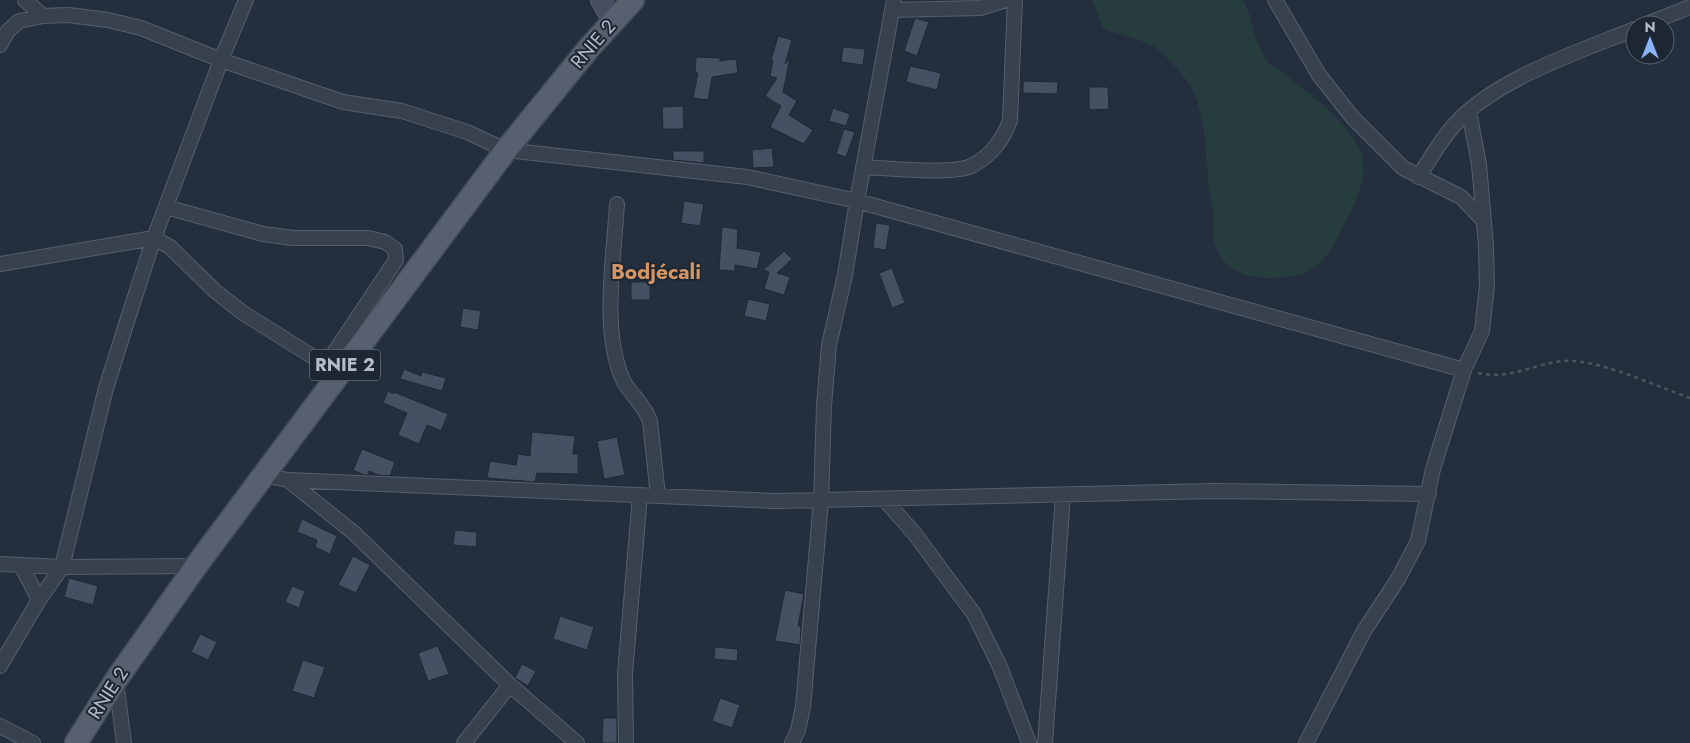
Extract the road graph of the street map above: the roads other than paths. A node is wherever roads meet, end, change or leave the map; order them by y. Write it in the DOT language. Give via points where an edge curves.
graph roads {
  1 [pos="25,0"];
  2 [pos="246,0"];
  3 [pos="601,0"];
  4 [pos="633,0"];
  5 [pos="1006,0"];
  6 [pos="1015,0"];
  7 [pos="1275,0"];
  8 [pos="893,5"];
  9 [pos="1690,7"];
  10 [pos="1670,15"];
  11 [pos="43,16"];
  12 [pos="613,21"];
  13 [pos="1625,33"];
  14 [pos="0,45"];
  15 [pos="221,60"];
  16 [pos="1469,112"];
  17 [pos="506,150"];
  18 [pos="863,167"];
  19 [pos="1418,178"];
  20 [pos="857,201"];
  21 [pos="617,204"];
  22 [pos="166,207"];
  23 [pos="1482,219"];
  24 [pos="154,238"];
  25 [pos="0,264"];
  26 [pos="332,369"];
  27 [pos="1464,370"];
  28 [pos="262,475"];
  29 [pos="288,480"];
  30 [pos="1429,494"];
  31 [pos="640,495"];
  32 [pos="1063,495"];
  33 [pos="658,496"];
  34 [pos="884,499"];
  35 [pos="821,501"];
  36 [pos="0,564"];
  37 [pos="21,565"];
  38 [pos="196,566"];
  39 [pos="62,567"];
  40 [pos="39,600"];
  41 [pos="0,666"];
  42 [pos="116,680"];
  43 [pos="510,685"];
  44 [pos="0,726"];
  45 [pos="33,743"];
  46 [pos="76,743"];
  47 [pos="124,743"];
  48 [pos="464,743"];
  49 [pos="577,743"];
  50 [pos="626,743"];
  51 [pos="792,743"];
  52 [pos="1029,743"];
  53 [pos="1045,743"];
  54 [pos="1306,743"];
  1 -- 11 [label="street"];
  2 -- 15 [label="street"];
  3 -- 12 [label="street"];
  4 -- 12 [label="main road, RNIE 2 / RNIE 2"];
  5 -- 8 [label="street" via="980,8"];
  6 -- 18 [label="street" via="1010,120 999,142 982,160 970,167"];
  7 -- 19 [label="street" via="1319,75 1353,118 1403,168"];
  8 -- 18 [label="street"];
  9 -- 10 [label="street"];
  11 -- 14 [label="street" via="19,21"];
  11 -- 15 [label="street" via="68,15 141,28"];
  12 -- 17 [label="main road, RNIE 2 / RNIE 2"];
  13 -- 16 [label="street" via="1554,62 1483,98"];
  15 -- 17 [label="street" via="343,102 402,111 467,132"];
  15 -- 22 [label="street"];
  16 -- 19 [label="street" via="1455,124"];
  16 -- 23 [label="street" via="1479,164"];
  17 -- 20 [label="street" via="747,178"];
  17 -- 26 [label="main road, RNIE 2 / RNIE 2" via="422,264"];
  18 -- 20 [label="street"];
  19 -- 23 [label="street" via="1461,197"];
  20 -- 27 [label="street"];
  20 -- 35 [label="street" via="829,345"];
  21 -- 33 [label="street" via="610,327 624,380 646,410 650,421"];
  22 -- 24 [label="street"];
  22 -- 26 [label="street" via="263,234 293,238 368,238 385,242 395,249 396,260"];
  23 -- 27 [label="street" via="1486,276 1482,331"];
  24 -- 25 [label="street"];
  24 -- 26 [label="street" via="170,247 243,313"];
  24 -- 39 [label="street" via="106,388"];
  26 -- 28 [label="main road, RNIE 2 / RNIE 2"];
  27 -- 30 [label="street" via="1433,469"];
  28 -- 29 [label="street"];
  28 -- 38 [label="main road, RNIE 2 / RNIE 2"];
  29 -- 31 [label="street"];
  29 -- 43 [label="street" via="354,533"];
  30 -- 32 [label="street" via="1213,491"];
  30 -- 54 [label="street" via="1418,541 1364,631"];
  31 -- 33 [label="street"];
  31 -- 50 [label="street" via="625,674"];
  32 -- 34 [label="street"];
  32 -- 53 [label="street"];
  33 -- 35 [label="street"];
  34 -- 35 [label="street"];
  34 -- 52 [label="street" via="914,533 974,614 1000,667"];
  35 -- 51 [label="street" via="803,707"];
  36 -- 37 [label="street"];
  37 -- 39 [label="street"];
  37 -- 40 [label="street"];
  38 -- 39 [label="street"];
  38 -- 42 [label="main road, RNIE 2 / RNIE 2"];
  39 -- 40 [label="street"];
  40 -- 41 [label="street"];
  42 -- 46 [label="main road, RNIE 2 / RNIE 2"];
  42 -- 47 [label="street"];
  43 -- 48 [label="street"];
  43 -- 49 [label="street"];
  44 -- 45 [label="street"];
}
